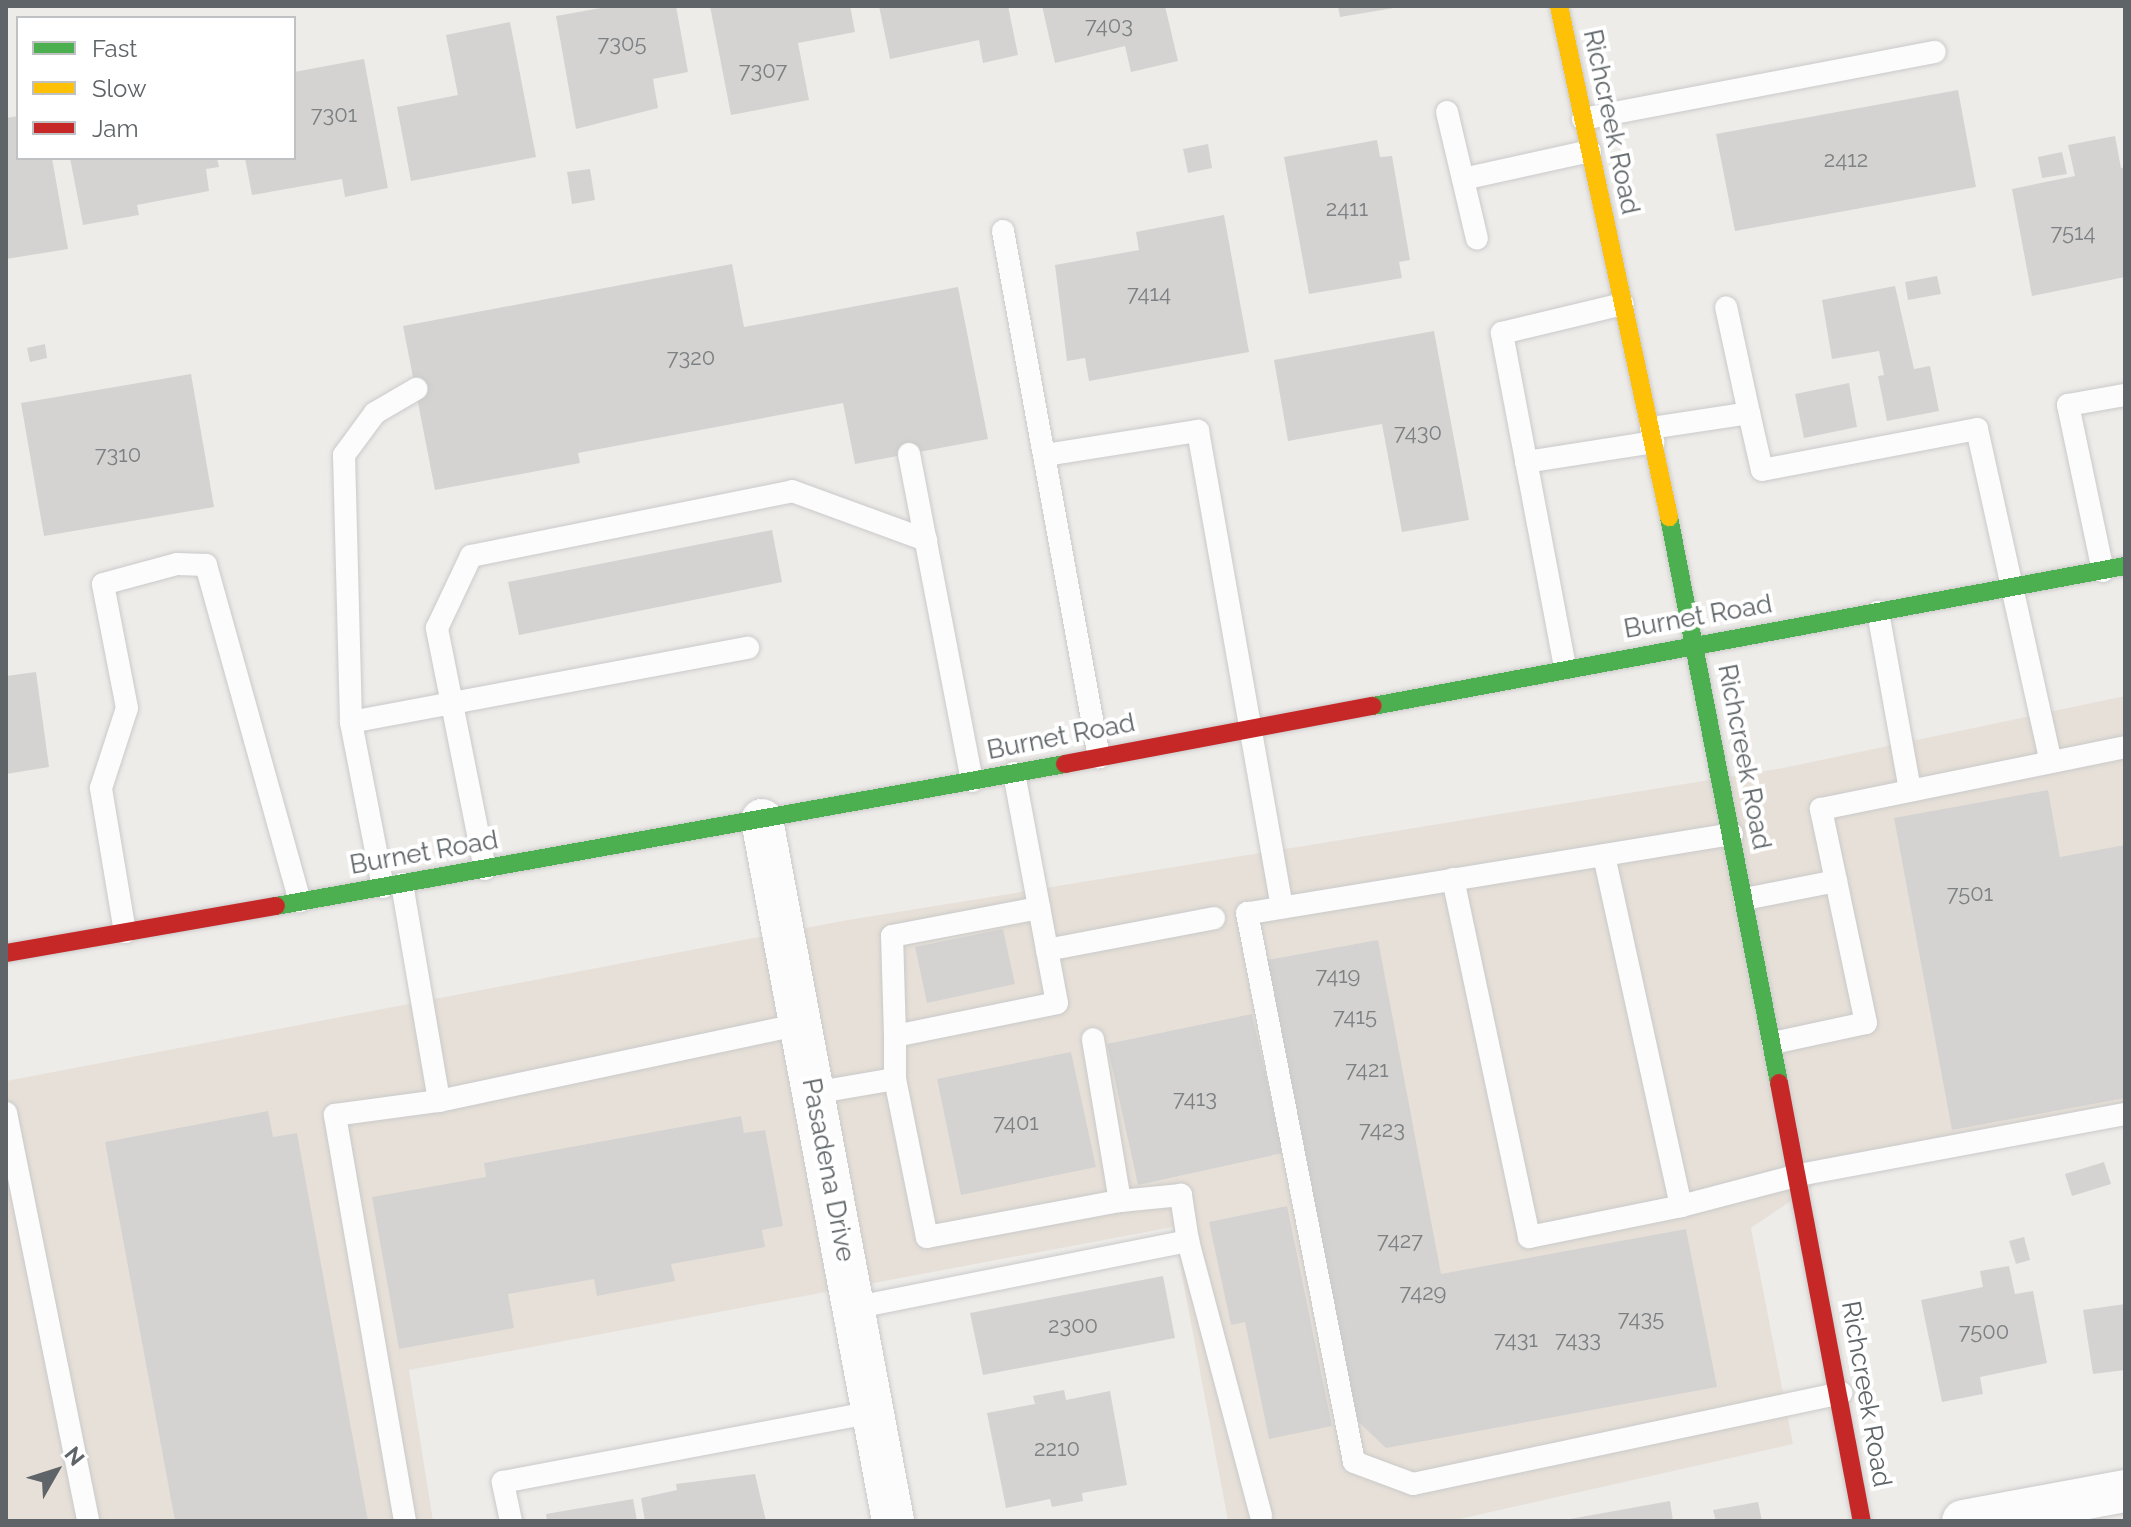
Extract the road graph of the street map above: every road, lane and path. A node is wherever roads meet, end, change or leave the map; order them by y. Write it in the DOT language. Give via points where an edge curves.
graph roads {
  1 [pos="1559,6"];
  2 [pos="1935,52"];
  3 [pos="1447,112"];
  4 [pos="1583,119"];
  5 [pos="1590,151"];
  6 [pos="1463,179"];
  7 [pos="1003,231"];
  8 [pos="1477,239"];
  9 [pos="1623,304"];
  10 [pos="1726,307"];
  11 [pos="416,389"];
  12 [pos="2125,395"];
  13 [pos="1749,413"];
  14 [pos="1652,435"];
  15 [pos="909,454"];
  16 [pos="1046,455"];
  17 [pos="1526,462"];
  18 [pos="926,540"];
  19 [pos="2114,569"];
  20 [pos="2009,587"];
  21 [pos="1878,612"];
  22 [pos="1696,642"];
  23 [pos="748,648"];
  24 [pos="1565,667"];
  25 [pos="450,700"];
  26 [pos="351,722"];
  27 [pos="1251,728"];
  28 [pos="2125,747"];
  29 [pos="1099,757"];
  30 [pos="2051,762"];
  31 [pos="1014,773"];
  32 [pos="972,781"];
  33 [pos="1910,790"];
  34 [pos="762,820"];
  35 [pos="1732,834"];
  36 [pos="1604,855"];
  37 [pos="485,869"];
  38 [pos="1453,879"];
  39 [pos="1836,881"];
  40 [pos="392,885"];
  41 [pos="1745,899"];
  42 [pos="300,901"];
  43 [pos="1282,907"];
  44 [pos="1039,908"];
  45 [pos="1214,918"];
  46 [pos="125,932"];
  47 [pos="1047,950"];
  48 [pos="6,953"];
  49 [pos="800,1024"];
  50 [pos="895,1036"];
  51 [pos="1093,1039"];
  52 [pos="1773,1043"];
  53 [pos="895,1079"];
  54 [pos="813,1093"];
  55 [pos="439,1101"];
  56 [pos="6,1113"];
  57 [pos="2125,1114"];
  58 [pos="1799,1175"];
  59 [pos="1120,1201"];
  60 [pos="1681,1206"];
  61 [pos="1188,1241"];
  62 [pos="853,1308"];
  63 [pos="1841,1393"];
  64 [pos="872,1412"];
  65 [pos="2125,1491"];
  66 [pos="1261,1515"];
  67 [pos="88,1521"];
  68 [pos="405,1521"];
  69 [pos="511,1521"];
  70 [pos="893,1521"];
  71 [pos="1862,1521"];
  72 [pos="1963,1521"];
  1 -- 4 [label="main road, Richcreek Road"];
  2 -- 4 [label="lane"];
  3 -- 6 [label="lane"];
  4 -- 5 [label="main road, Richcreek Road"];
  5 -- 6 [label="lane"];
  5 -- 9 [label="main road, Richcreek Road"];
  6 -- 8 [label="lane"];
  7 -- 16 [label="lane"];
  9 -- 14 [label="main road, Richcreek Road"];
  9 -- 17 [label="lane" via="1502,333"];
  10 -- 13 [label="lane"];
  11 -- 26 [label="lane" via="375,413 344,455"];
  12 -- 19 [label="lane" via="2068,405"];
  13 -- 14 [label="lane"];
  13 -- 20 [label="lane" via="1762,470 1977,429"];
  14 -- 17 [label="lane"];
  14 -- 22 [label="main road, Richcreek Road"];
  15 -- 18 [label="lane"];
  16 -- 27 [label="lane" via="1198,431"];
  16 -- 29 [label="lane"];
  17 -- 24 [label="lane"];
  18 -- 25 [label="lane" via="792,491 471,556 437,628"];
  18 -- 32 [label="lane"];
  19 -- 20 [label="main road, Burnet Road"];
  20 -- 21 [label="main road, Burnet Road"];
  20 -- 30 [label="lane"];
  21 -- 22 [label="main road, Burnet Road"];
  21 -- 33 [label="lane"];
  22 -- 24 [label="main road, Burnet Road"];
  22 -- 35 [label="main road, Richcreek Road"];
  23 -- 25 [label="lane"];
  24 -- 27 [label="main road, Burnet Road"];
  25 -- 26 [label="lane"];
  25 -- 37 [label="lane"];
  26 -- 40 [label="lane"];
  27 -- 29 [label="main road, Burnet Road"];
  27 -- 43 [label="lane"];
  28 -- 30 [label="lane"];
  29 -- 31 [label="main road, Burnet Road"];
  30 -- 33 [label="lane"];
  31 -- 32 [label="main road, Burnet Road"];
  31 -- 44 [label="lane"];
  32 -- 34 [label="main road, Burnet Road"];
  33 -- 39 [label="lane" via="1821,809"];
  34 -- 37 [label="main road, Burnet Road"];
  34 -- 49 [label="street, Pasadena Drive"];
  35 -- 36 [label="lane"];
  35 -- 41 [label="main road, Richcreek Road"];
  36 -- 38 [label="lane"];
  36 -- 60 [label="lane"];
  37 -- 40 [label="main road, Burnet Road"];
  38 -- 43 [label="lane"];
  38 -- 60 [label="lane" via="1529,1237"];
  39 -- 41 [label="lane"];
  39 -- 52 [label="lane" via="1866,1023"];
  40 -- 42 [label="main road, Burnet Road"];
  40 -- 55 [label="lane"];
  41 -- 52 [label="main road, Richcreek Road"];
  42 -- 46 [label="main road, Burnet Road"];
  42 -- 46 [label="lane" via="206,565 177,564 103,584 127,708 101,788"];
  43 -- 63 [label="lane" via="1247,913 1354,1462 1413,1484"];
  44 -- 47 [label="lane"];
  44 -- 50 [label="lane" via="892,936"];
  45 -- 47 [label="lane"];
  46 -- 48 [label="main road, Burnet Road"];
  47 -- 50 [label="lane" via="1057,1003"];
  49 -- 54 [label="street, Pasadena Drive"];
  49 -- 55 [label="lane"];
  50 -- 53 [label="lane"];
  51 -- 59 [label="lane"];
  52 -- 58 [label="main road, Richcreek Road"];
  53 -- 54 [label="lane"];
  53 -- 59 [label="lane" via="927,1237"];
  54 -- 62 [label="street, Pasadena Drive"];
  55 -- 68 [label="lane" via="335,1115"];
  56 -- 67 [label="lane"];
  57 -- 58 [label="lane"];
  58 -- 60 [label="lane"];
  58 -- 63 [label="main road, Richcreek Road"];
  59 -- 61 [label="lane" via="1181,1195"];
  61 -- 62 [label="lane"];
  61 -- 66 [label="lane"];
  62 -- 64 [label="street, Pasadena Drive"];
  63 -- 71 [label="main road, Richcreek Road"];
  64 -- 69 [label="lane" via="503,1482"];
  64 -- 70 [label="street, Pasadena Drive"];
  65 -- 72 [label="street"];
}
